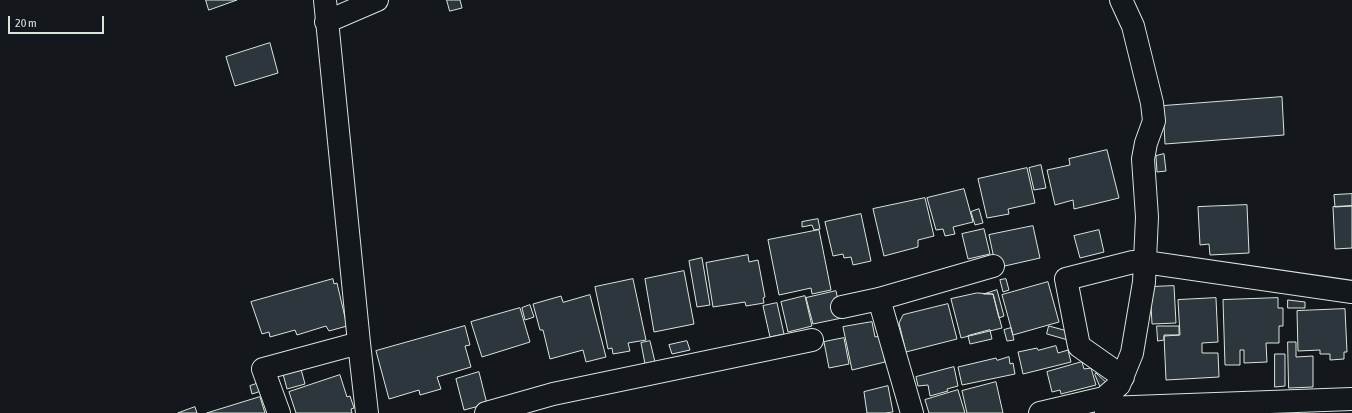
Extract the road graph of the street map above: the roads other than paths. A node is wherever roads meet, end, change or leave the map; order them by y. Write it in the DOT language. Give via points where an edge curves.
graph roads {
  1 [pos="325,0"];
  2 [pos="377,0"];
  3 [pos="1121,0"];
  4 [pos="326,22"];
  5 [pos="1145,262"];
  6 [pos="993,266"];
  7 [pos="1352,292"];
  8 [pos="879,299"];
  9 [pos="842,307"];
  10 [pos="812,340"];
  11 [pos="359,343"];
  12 [pos="1122,377"];
  13 [pos="1352,399"];
  14 [pos="1105,406"];
  15 [pos="279,413"];
  16 [pos="367,413"];
  17 [pos="486,413"];
  18 [pos="912,413"];
  19 [pos="1040,413"];
  1 -- 4 [label="street"];
  2 -- 4 [label="street"];
  3 -- 5 [label="street" via="1133,26 1154,121 1143,159 1147,217"];
  4 -- 11 [label="street"];
  5 -- 7 [label="street"];
  5 -- 12 [label="street" via="1132,353"];
  5 -- 12 [label="street" via="1133,262 1066,279 1079,346"];
  6 -- 8 [label="street"];
  8 -- 9 [label="street"];
  8 -- 18 [label="street"];
  10 -- 17 [label="street" via="552,394"];
  11 -- 15 [label="street" via="263,369"];
  11 -- 16 [label="street"];
  12 -- 14 [label="street"];
  13 -- 14 [label="street"];
  14 -- 19 [label="street"];
}
